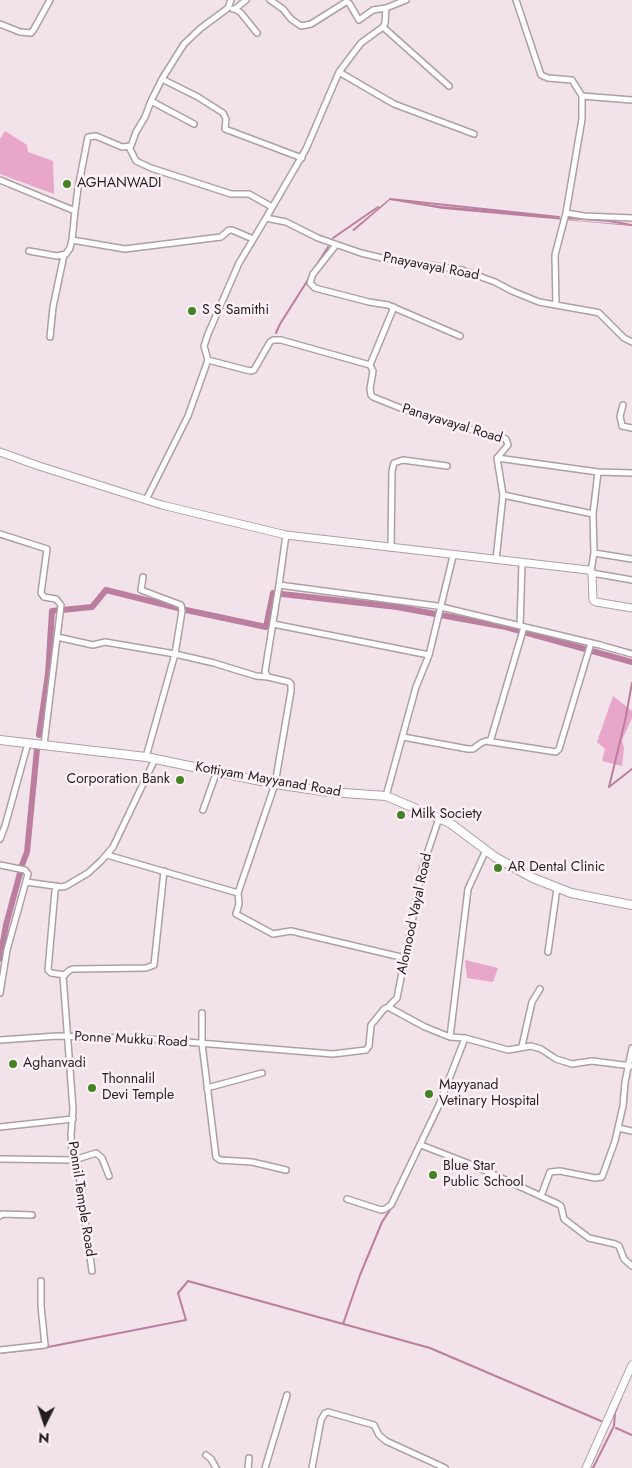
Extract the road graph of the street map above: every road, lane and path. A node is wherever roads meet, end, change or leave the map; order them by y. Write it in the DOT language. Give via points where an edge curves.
graph roads {
  1 [pos="50,0"];
  2 [pos="231,0"];
  3 [pos="246,0"];
  4 [pos="270,0"];
  5 [pos="406,0"];
  6 [pos="516,0"];
  7 [pos="228,8"];
  8 [pos="386,8"];
  9 [pos="235,9"];
  10 [pos="0,24"];
  11 [pos="383,27"];
  12 [pos="257,32"];
  13 [pos="339,72"];
  14 [pos="162,79"];
  15 [pos="449,86"];
  16 [pos="582,96"];
  17 [pos="632,100"];
  18 [pos="151,101"];
  19 [pos="194,124"];
  20 [pos="474,134"];
  21 [pos="129,147"];
  22 [pos="302,158"];
  23 [pos="0,180"];
  24 [pos="272,207"];
  25 [pos="75,211"];
  26 [pos="566,213"];
  27 [pos="266,218"];
  28 [pos="632,218"];
  29 [pos="253,239"];
  30 [pos="72,240"];
  31 [pos="336,245"];
  32 [pos="29,251"];
  33 [pos="64,255"];
  34 [pos="556,305"];
  35 [pos="394,307"];
  36 [pos="460,336"];
  37 [pos="50,337"];
  38 [pos="632,342"];
  39 [pos="208,360"];
  40 [pos="370,365"];
  41 [pos="623,405"];
  42 [pos="632,428"];
  43 [pos="0,452"];
  44 [pos="497,458"];
  45 [pos="447,466"];
  46 [pos="598,472"];
  47 [pos="632,473"];
  48 [pos="503,495"];
  49 [pos="146,500"];
  50 [pos="594,514"];
  51 [pos="0,534"];
  52 [pos="286,535"];
  53 [pos="391,548"];
  54 [pos="594,553"];
  55 [pos="454,556"];
  56 [pos="632,559"];
  57 [pos="496,560"];
  58 [pos="522,563"];
  59 [pos="592,572"];
  60 [pos="143,577"];
  61 [pos="632,580"];
  62 [pos="279,585"];
  63 [pos="440,607"];
  64 [pos="632,608"];
  65 [pos="272,624"];
  66 [pos="522,626"];
  67 [pos="57,637"];
  68 [pos="591,643"];
  69 [pos="175,654"];
  70 [pos="632,654"];
  71 [pos="429,655"];
  72 [pos="268,677"];
  73 [pos="403,737"];
  74 [pos="0,740"];
  75 [pos="490,742"];
  76 [pos="28,743"];
  77 [pos="44,745"];
  78 [pos="146,757"];
  79 [pos="155,759"];
  80 [pos="217,771"];
  81 [pos="275,784"];
  82 [pos="386,796"];
  83 [pos="203,810"];
  84 [pos="439,818"];
  85 [pos="0,839"];
  86 [pos="486,850"];
  87 [pos="107,854"];
  88 [pos="0,866"];
  89 [pos="164,871"];
  90 [pos="26,882"];
  91 [pos="57,886"];
  92 [pos="557,888"];
  93 [pos="238,893"];
  94 [pos="632,906"];
  95 [pos="548,952"];
  96 [pos="405,958"];
  97 [pos="64,976"];
  98 [pos="540,989"];
  99 [pos="0,993"];
  100 [pos="388,1007"];
  101 [pos="202,1013"];
  102 [pos="69,1036"];
  103 [pos="450,1036"];
  104 [pos="466,1038"];
  105 [pos="0,1040"];
  106 [pos="202,1044"];
  107 [pos="522,1046"];
  108 [pos="632,1048"];
  109 [pos="630,1066"];
  110 [pos="262,1073"];
  111 [pos="207,1088"];
  112 [pos="73,1119"];
  113 [pos="0,1127"];
  114 [pos="618,1128"];
  115 [pos="632,1131"];
  116 [pos="421,1145"];
  117 [pos="0,1159"];
  118 [pos="74,1160"];
  119 [pos="286,1170"];
  120 [pos="109,1176"];
  121 [pos="541,1196"];
  122 [pos="347,1199"];
  123 [pos="32,1215"];
  124 [pos="0,1216"];
  125 [pos="632,1266"];
  126 [pos="92,1271"];
  127 [pos="41,1281"];
  128 [pos="0,1350"];
  129 [pos="632,1365"];
  130 [pos="287,1395"];
  131 [pos="206,1455"];
  132 [pos="249,1458"];
  133 [pos="216,1468"];
  134 [pos="248,1468"];
  135 [pos="265,1468"];
  136 [pos="312,1468"];
  137 [pos="445,1468"];
  138 [pos="586,1468"];
  1 -- 10 [label="street" via="31,33"];
  2 -- 7 [label="street"];
  3 -- 9 [label="street"];
  4 -- 8 [label="street" via="302,26 311,24 346,2 359,20 373,10"];
  5 -- 8 [label="street"];
  6 -- 16 [label="street" via="541,75 572,80"];
  7 -- 9 [label="street"];
  7 -- 14 [label="street" via="188,39"];
  8 -- 11 [label="street"];
  9 -- 12 [label="street"];
  11 -- 13 [label="street" via="361,43"];
  11 -- 15 [label="street"];
  13 -- 20 [label="street" via="394,104"];
  13 -- 22 [label="street"];
  14 -- 18 [label="street"];
  14 -- 22 [label="street" via="224,113 225,129"];
  16 -- 17 [label="street"];
  16 -- 26 [label="street" via="582,119"];
  18 -- 19 [label="street"];
  18 -- 21 [label="street"];
  21 -- 24 [label="street" via="136,161 151,168 231,194 249,194"];
  21 -- 25 [label="street" via="122,148 96,136 88,137"];
  22 -- 24 [label="street"];
  23 -- 25 [label="street"];
  24 -- 27 [label="street"];
  25 -- 30 [label="street"];
  26 -- 28 [label="street"];
  26 -- 34 [label="street" via="555,254"];
  27 -- 29 [label="street"];
  27 -- 31 [label="street, Pnayavayal Road" via="286,222"];
  29 -- 30 [label="street" via="228,230 221,237 125,249"];
  29 -- 39 [label="street" via="208,334 204,346"];
  30 -- 33 [label="street"];
  31 -- 34 [label="street, Pnayavayal Road" via="361,253 462,270 539,302"];
  31 -- 35 [label="street" via="313,274 310,283 321,290"];
  32 -- 33 [label="street"];
  33 -- 37 [label="street"];
  34 -- 38 [label="street, Pnayavayal Road" via="599,313"];
  35 -- 36 [label="street"];
  35 -- 40 [label="street"];
  39 -- 40 [label="street" via="254,370 270,342 277,340"];
  39 -- 49 [label="street" via="185,425"];
  40 -- 44 [label="street, Panayavayal Road" via="374,371 371,395 412,413 503,437 508,445"];
  41 -- 42 [label="street" via="622,426"];
  43 -- 49 [label="street"];
  44 -- 46 [label="street"];
  44 -- 48 [label="street, Panayavayal Road"];
  45 -- 53 [label="street" via="403,460 394,463"];
  46 -- 47 [label="street"];
  46 -- 50 [label="street"];
  48 -- 50 [label="street"];
  48 -- 57 [label="street, Panayavayal Road"];
  49 -- 52 [label="street"];
  50 -- 54 [label="street"];
  51 -- 67 [label="street" via="46,549 41,594 60,602"];
  52 -- 53 [label="street"];
  52 -- 62 [label="street"];
  53 -- 55 [label="street"];
  54 -- 56 [label="street"];
  54 -- 59 [label="street"];
  55 -- 57 [label="street"];
  55 -- 63 [label="street"];
  57 -- 58 [label="street"];
  58 -- 59 [label="street"];
  58 -- 66 [label="street"];
  59 -- 61 [label="street"];
  59 -- 64 [label="street" via="593,600"];
  60 -- 69 [label="street" via="142,590 181,605"];
  62 -- 63 [label="street"];
  62 -- 65 [label="street"];
  63 -- 66 [label="street"];
  63 -- 71 [label="street"];
  65 -- 71 [label="street"];
  65 -- 72 [label="street" via="265,672"];
  66 -- 68 [label="street"];
  66 -- 75 [label="street"];
  67 -- 69 [label="street" via="93,645 105,642"];
  67 -- 77 [label="street"];
  68 -- 70 [label="street"];
  68 -- 75 [label="street" via="556,752"];
  69 -- 72 [label="street"];
  69 -- 78 [label="street"];
  71 -- 73 [label="street" via="416,687"];
  72 -- 81 [label="street" via="288,682 292,687"];
  73 -- 75 [label="street" via="473,749 481,743"];
  73 -- 82 [label="street"];
  74 -- 76 [label="main road, Kottiyam Mayyanad Road"];
  76 -- 77 [label="main road, Kottiyam Mayyanad Road"];
  76 -- 85 [label="street"];
  77 -- 78 [label="main road, Kottiyam Mayyanad Road"];
  78 -- 79 [label="main road, Kottiyam Mayyanad Road"];
  79 -- 80 [label="main road, Kottiyam Mayyanad Road"];
  79 -- 87 [label="street"];
  80 -- 81 [label="main road, Kottiyam Mayyanad Road"];
  80 -- 83 [label="street"];
  81 -- 82 [label="main road, Kottiyam Mayyanad Road"];
  81 -- 93 [label="street"];
  82 -- 84 [label="main road, Kottiyam Mayyanad Road"];
  84 -- 86 [label="main road, Kottiyam Mayyanad Road"];
  84 -- 96 [label="street, Alomood Vayal Road" via="423,866"];
  86 -- 92 [label="main road, Kottiyam Mayyanad Road" via="518,870"];
  86 -- 103 [label="street" via="468,889"];
  87 -- 89 [label="street"];
  87 -- 91 [label="street" via="72,884"];
  88 -- 90 [label="street" via="25,870 28,874"];
  89 -- 93 [label="street"];
  89 -- 97 [label="street" via="154,965 146,968 73,969"];
  90 -- 91 [label="street"];
  90 -- 99 [label="street" via="7,950"];
  91 -- 97 [label="street" via="48,970"];
  92 -- 94 [label="main road, Kottiyam Mayyanad Road"];
  92 -- 95 [label="street"];
  93 -- 96 [label="street" via="236,914 273,934 291,931"];
  96 -- 100 [label="street, Alomood Vayal Road" via="397,998"];
  97 -- 102 [label="street, Ponnil Temple Road" via="64,1007"];
  98 -- 107 [label="street" via="532,1002"];
  100 -- 103 [label="street" via="426,1028"];
  100 -- 106 [label="street, Alomood Vayal Road" via="370,1025 369,1046 361,1051 333,1054"];
  101 -- 106 [label="street"];
  102 -- 105 [label="street, Ponne Mukku Road"];
  102 -- 106 [label="street, Ponne Mukku Road"];
  102 -- 112 [label="street, Ponnil Temple Road"];
  103 -- 104 [label="street"];
  104 -- 107 [label="street" via="508,1050"];
  104 -- 116 [label="street"];
  106 -- 111 [label="street, Ponne Mukku Road"];
  107 -- 109 [label="street" via="541,1048 556,1059 572,1064 592,1061"];
  108 -- 109 [label="street"];
  109 -- 114 [label="street"];
  110 -- 111 [label="street"];
  111 -- 119 [label="street, Ponne Mukku Road" via="216,1157"];
  112 -- 113 [label="street"];
  112 -- 118 [label="street, Ponnil Temple Road"];
  114 -- 115 [label="street"];
  114 -- 121 [label="street" via="602,1177 560,1170 550,1172"];
  116 -- 121 [label="street"];
  116 -- 122 [label="street" via="388,1208 378,1209"];
  117 -- 118 [label="street"];
  118 -- 120 [label="street" via="96,1153 102,1158"];
  118 -- 126 [label="street, Ponnil Temple Road" via="78,1166"];
  121 -- 125 [label="street" via="560,1206 564,1218 588,1238 619,1246 624,1259"];
  123 -- 124 [label="street"];
  127 -- 128 [label="street" via="45,1345"];
  129 -- 138 [label="street"];
  130 -- 135 [label="street"];
  131 -- 133 [label="street"];
  132 -- 134 [label="street"];
  136 -- 137 [label="street" via="321,1420 328,1412 374,1425 386,1441"];
}
